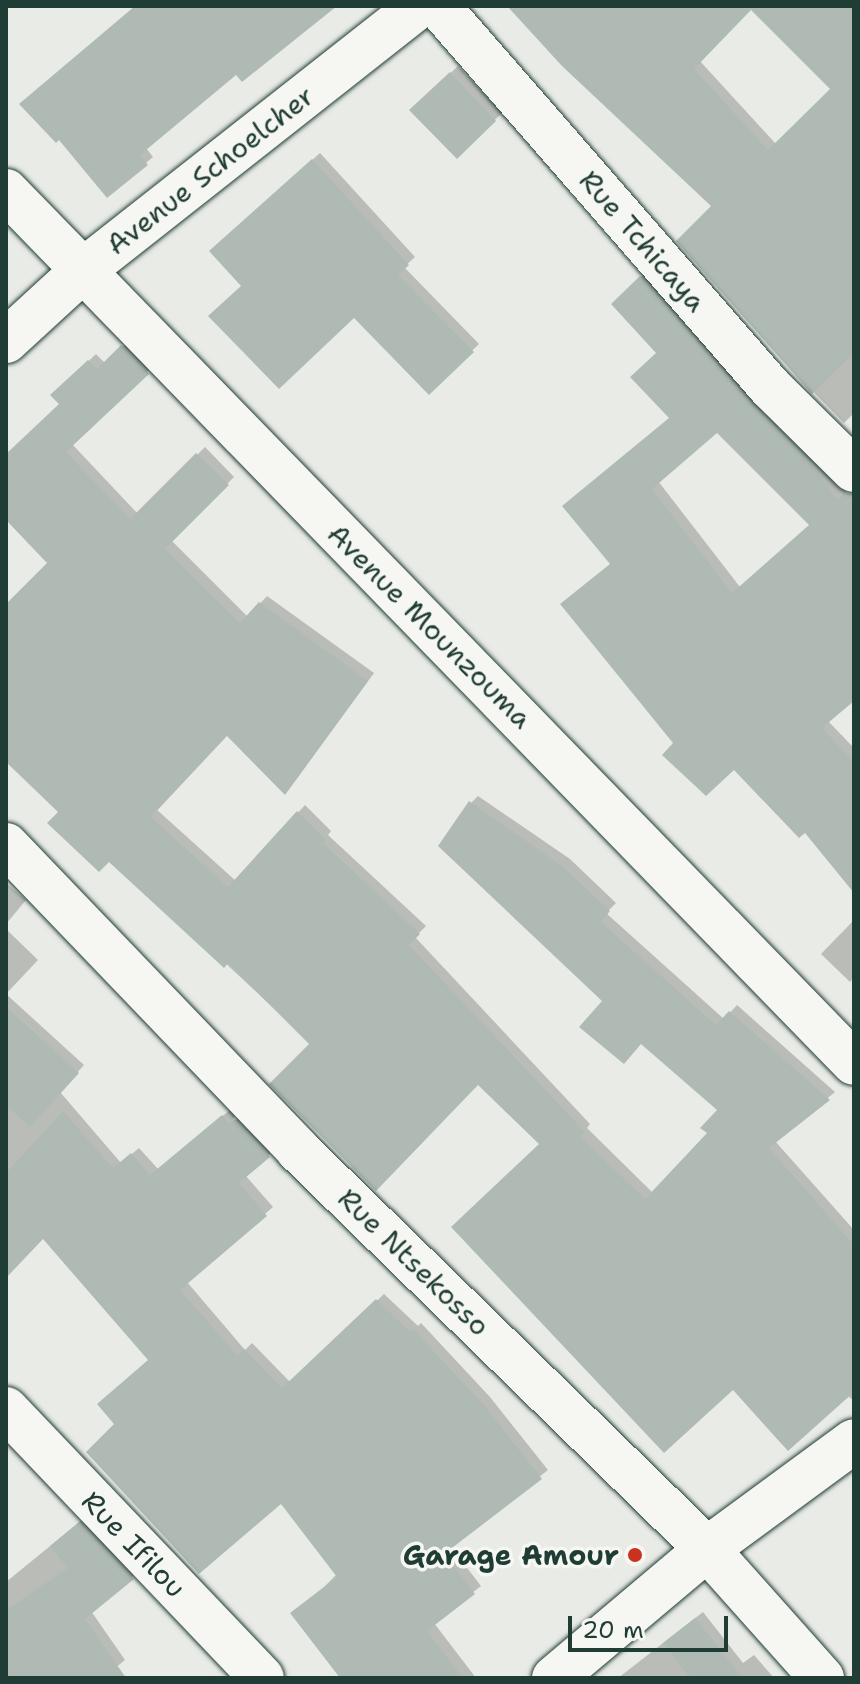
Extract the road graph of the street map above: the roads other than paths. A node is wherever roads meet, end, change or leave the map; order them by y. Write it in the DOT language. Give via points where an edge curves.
graph roads {
  1 [pos="419,6"];
  2 [pos="438,6"];
  3 [pos="6,191"];
  4 [pos="81,272"];
  5 [pos="6,341"];
  6 [pos="854,470"];
  7 [pos="6,845"];
  8 [pos="854,1063"];
  9 [pos="6,1409"];
  10 [pos="854,1441"];
  11 [pos="707,1549"];
  12 [pos="262,1678"];
  13 [pos="554,1678"];
  14 [pos="822,1678"];
  1 -- 4 [label="street, Avenue Schoelcher"];
  2 -- 6 [label="street, Rue Tchicaya" via="770,387"];
  3 -- 4 [label="street, Avenue Mounzouma"];
  4 -- 5 [label="street, Avenue Schoelcher"];
  4 -- 8 [label="street, Avenue Mounzouma"];
  7 -- 11 [label="street, Rue Ntsekosso" via="298,1150"];
  9 -- 12 [label="street, Rue Ifilou"];
  10 -- 11 [label="street"];
  11 -- 13 [label="street"];
  11 -- 14 [label="street, Rue Ntsekosso"];
}
